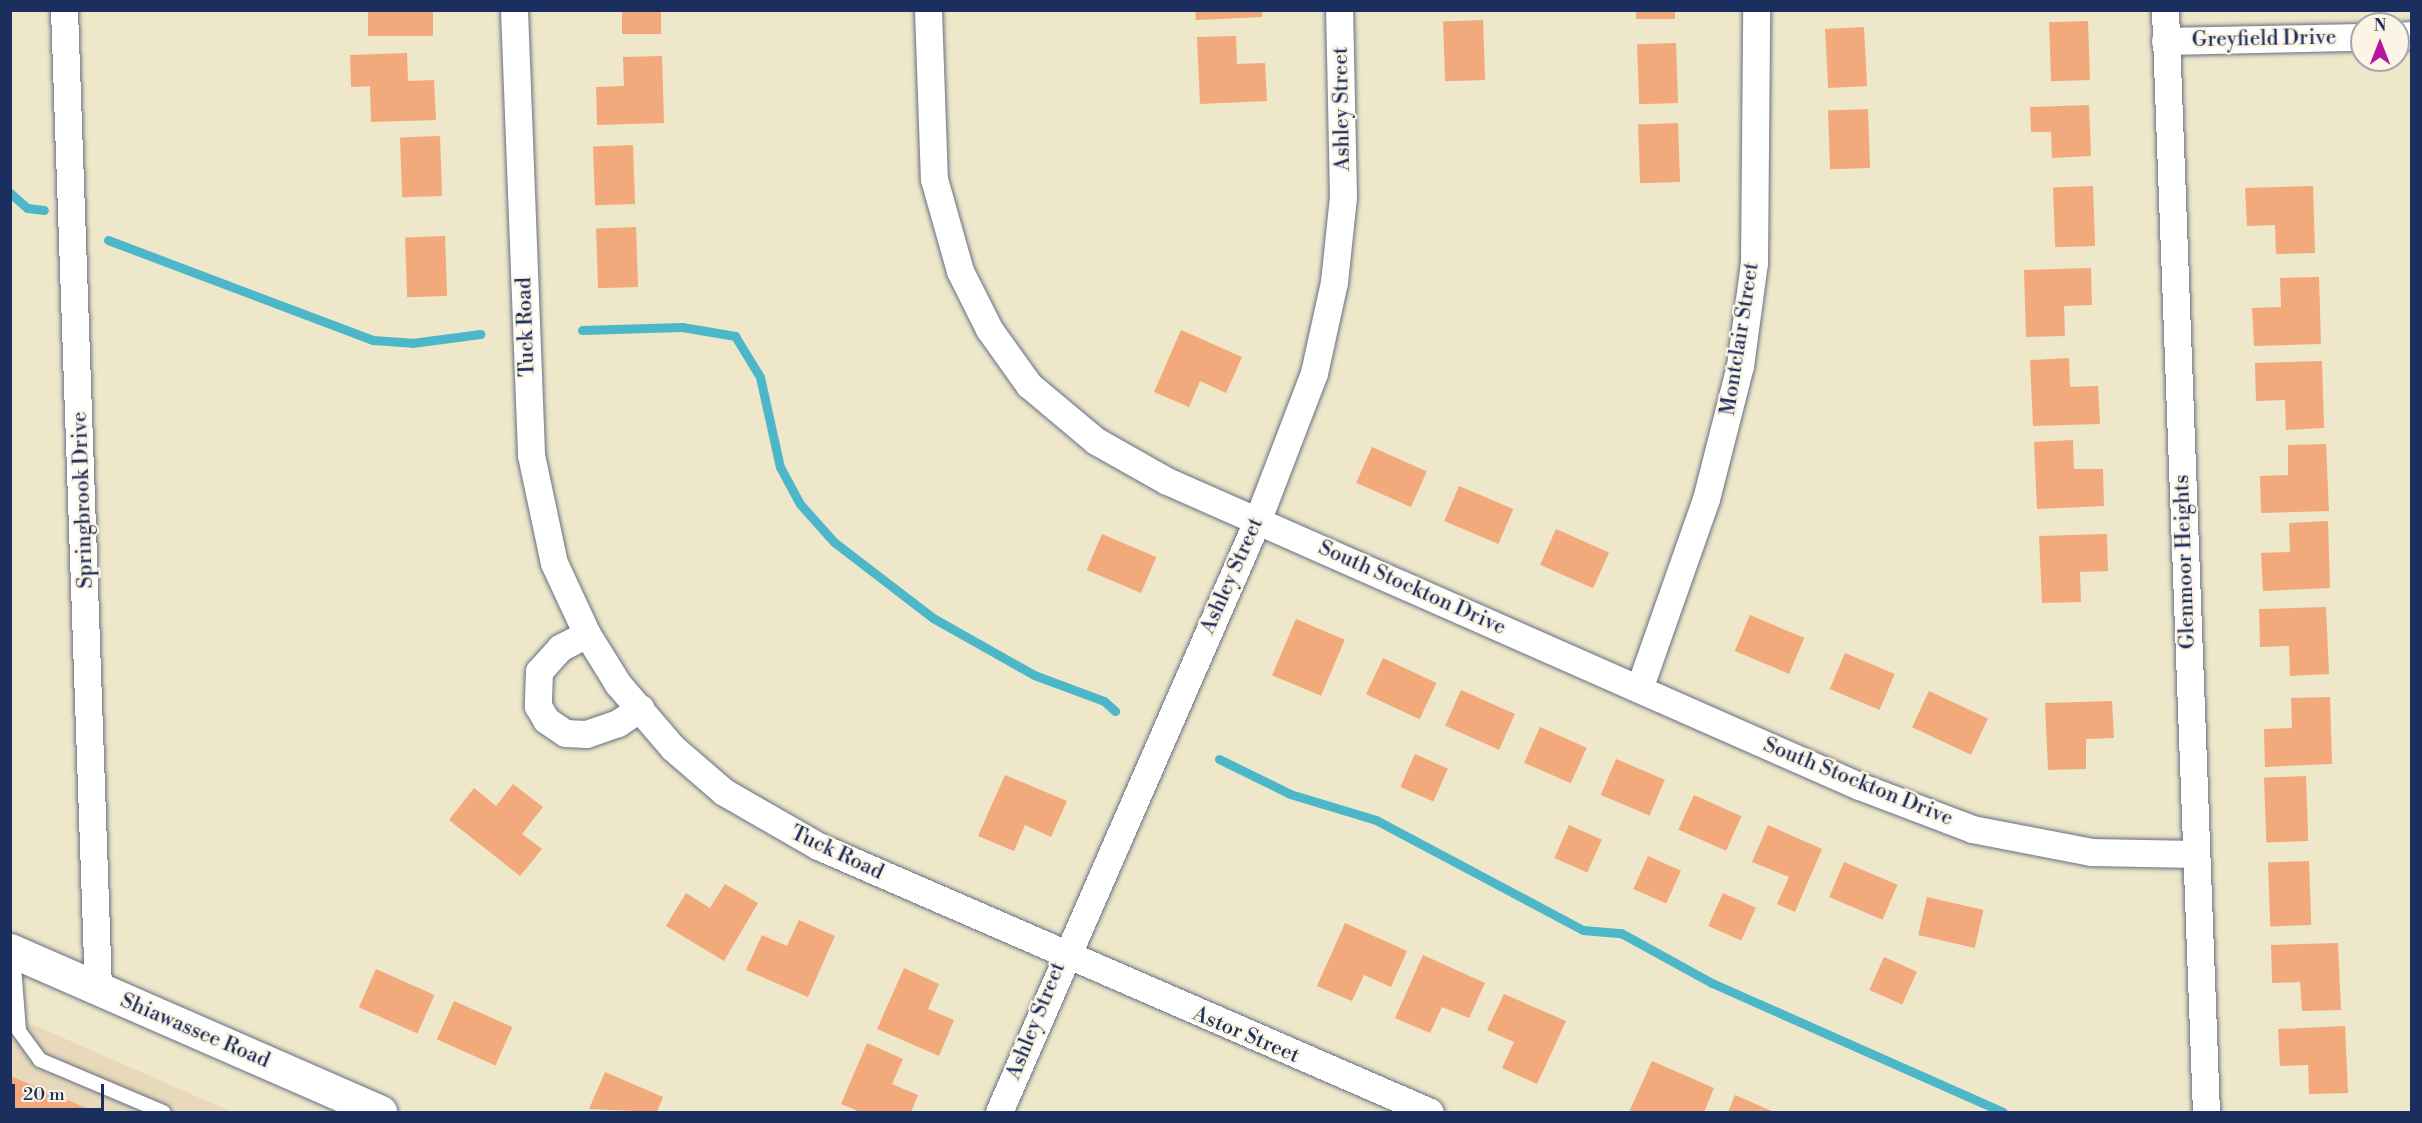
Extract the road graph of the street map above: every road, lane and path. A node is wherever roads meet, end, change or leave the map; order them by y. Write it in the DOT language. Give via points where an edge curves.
graph roads {
  1 [pos="64,10"];
  2 [pos="514,10"];
  3 [pos="928,10"];
  4 [pos="1339,10"];
  5 [pos="1756,10"];
  6 [pos="2165,10"];
  7 [pos="2350,37"];
  8 [pos="2165,41"];
  9 [pos="1258,519"];
  10 [pos="587,634"];
  11 [pos="1639,689"];
  12 [pos="640,708"];
  13 [pos="2195,854"];
  14 [pos="12,951"];
  15 [pos="1064,956"];
  16 [pos="98,989"];
  17 [pos="333,1103"];
  18 [pos="163,1113"];
  19 [pos="380,1113"];
  20 [pos="999,1113"];
  21 [pos="1430,1113"];
  22 [pos="2206,1113"];
  1 -- 16 [label="street, Springbrook Drive"];
  2 -- 10 [label="street, Tuck Road" via="531,455 554,563"];
  3 -- 9 [label="street, South Stockton Drive" via="934,179 948,242 989,329 1029,385 1072,424 1127,461"];
  4 -- 9 [label="street, Ashley Street" via="1344,153 1334,282 1314,373"];
  5 -- 11 [label="street, Montclair Street" via="1754,263 1740,366 1706,499"];
  6 -- 8 [label="street, Glenmoor Heights"];
  7 -- 8 [label="street, Greyfield Drive"];
  8 -- 13 [label="street, Glenmoor Heights"];
  9 -- 11 [label="street, South Stockton Drive"];
  9 -- 15 [label="street, Ashley Street"];
  10 -- 12 [label="street, Tuck Road"];
  10 -- 12 [label="street" via="560,648 539,670 538,706 546,720 565,733 586,734 618,723"];
  11 -- 13 [label="street, South Stockton Drive" via="1972,829 2091,852"];
  12 -- 15 [label="street, Tuck Road" via="673,748 724,792 767,819"];
  13 -- 22 [label="street, Glenmoor Heights"];
  14 -- 16 [label="street, Shiawassee Road"];
  14 -- 18 [label="lane" via="19,1031 40,1060"];
  15 -- 20 [label="street, Ashley Street"];
  15 -- 21 [label="street, Astor Street"];
  16 -- 17 [label="street, Shiawassee Road"];
  17 -- 19 [label="street, Shiawassee Road"];
}
